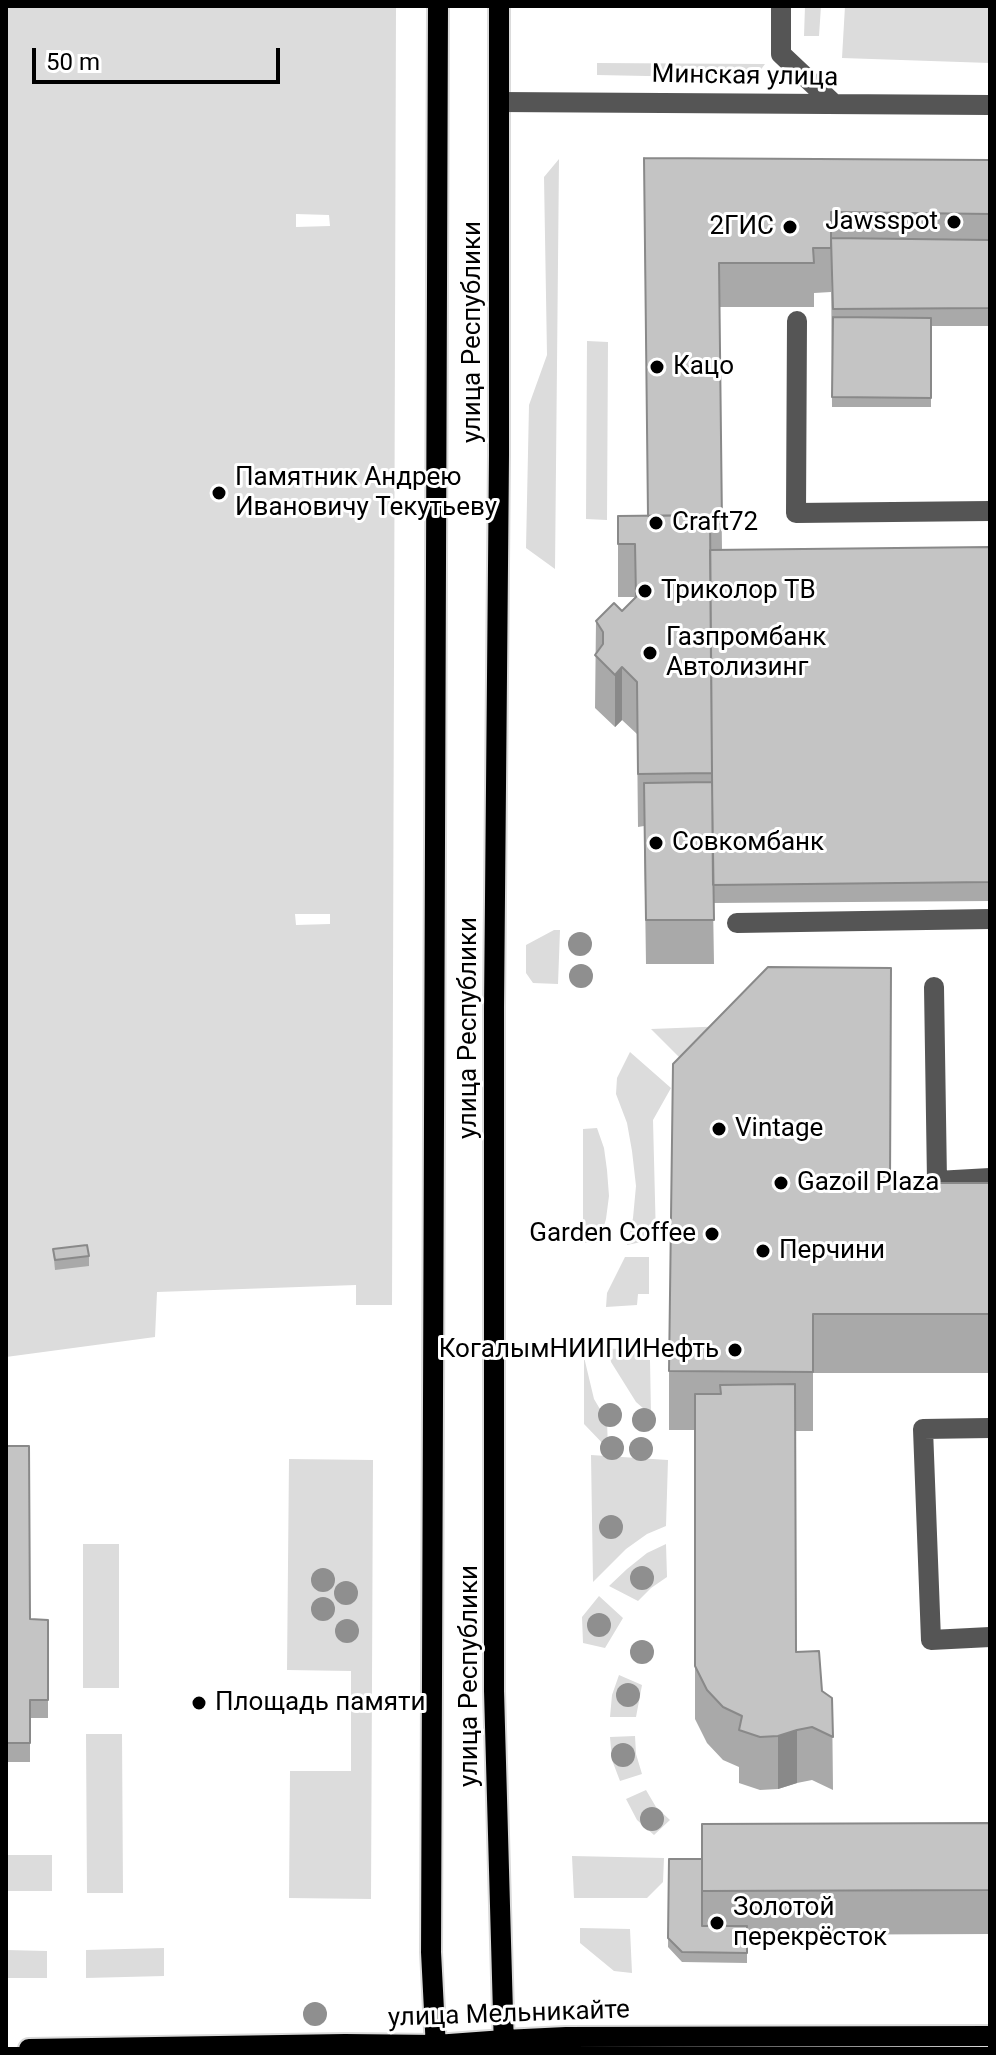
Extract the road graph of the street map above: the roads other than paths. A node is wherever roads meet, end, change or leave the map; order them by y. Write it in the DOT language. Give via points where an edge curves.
graph roads {
  1 [pos="438,6"];
  2 [pos="499,6"];
  3 [pos="781,6"];
  4 [pos="499,102"];
  5 [pos="834,104"];
  6 [pos="990,105"];
  7 [pos="797,321"];
  8 [pos="990,511"];
  9 [pos="990,919"];
  10 [pos="737,923"];
  11 [pos="934,987"];
  12 [pos="990,1178"];
  13 [pos="990,1428"];
  14 [pos="990,1637"];
  15 [pos="990,2036"];
  16 [pos="504,2044"];
  17 [pos="436,2047"];
  18 [pos="29,2049"];
  1 -- 17 [label="main road, улица Республики" via="431,1952"];
  2 -- 4 [label="main road, улица Республики"];
  3 -- 5 [label="street" via="781,54"];
  4 -- 5 [label="street, Минская улица"];
  4 -- 16 [label="main road, улица Республики" via="494,1691"];
  5 -- 6 [label="street, Минская улица"];
  7 -- 8 [label="street" via="796,513"];
  9 -- 10 [label="street"];
  11 -- 12 [label="street" via="937,1181"];
  13 -- 14 [label="street" via="923,1429 931,1640"];
  15 -- 16 [label="main road, улица Мельникайте" via="582,2037"];
  16 -- 17 [label="main road, улица Мельникайте"];
  17 -- 18 [label="main road, улица Мельникайте"];
}
